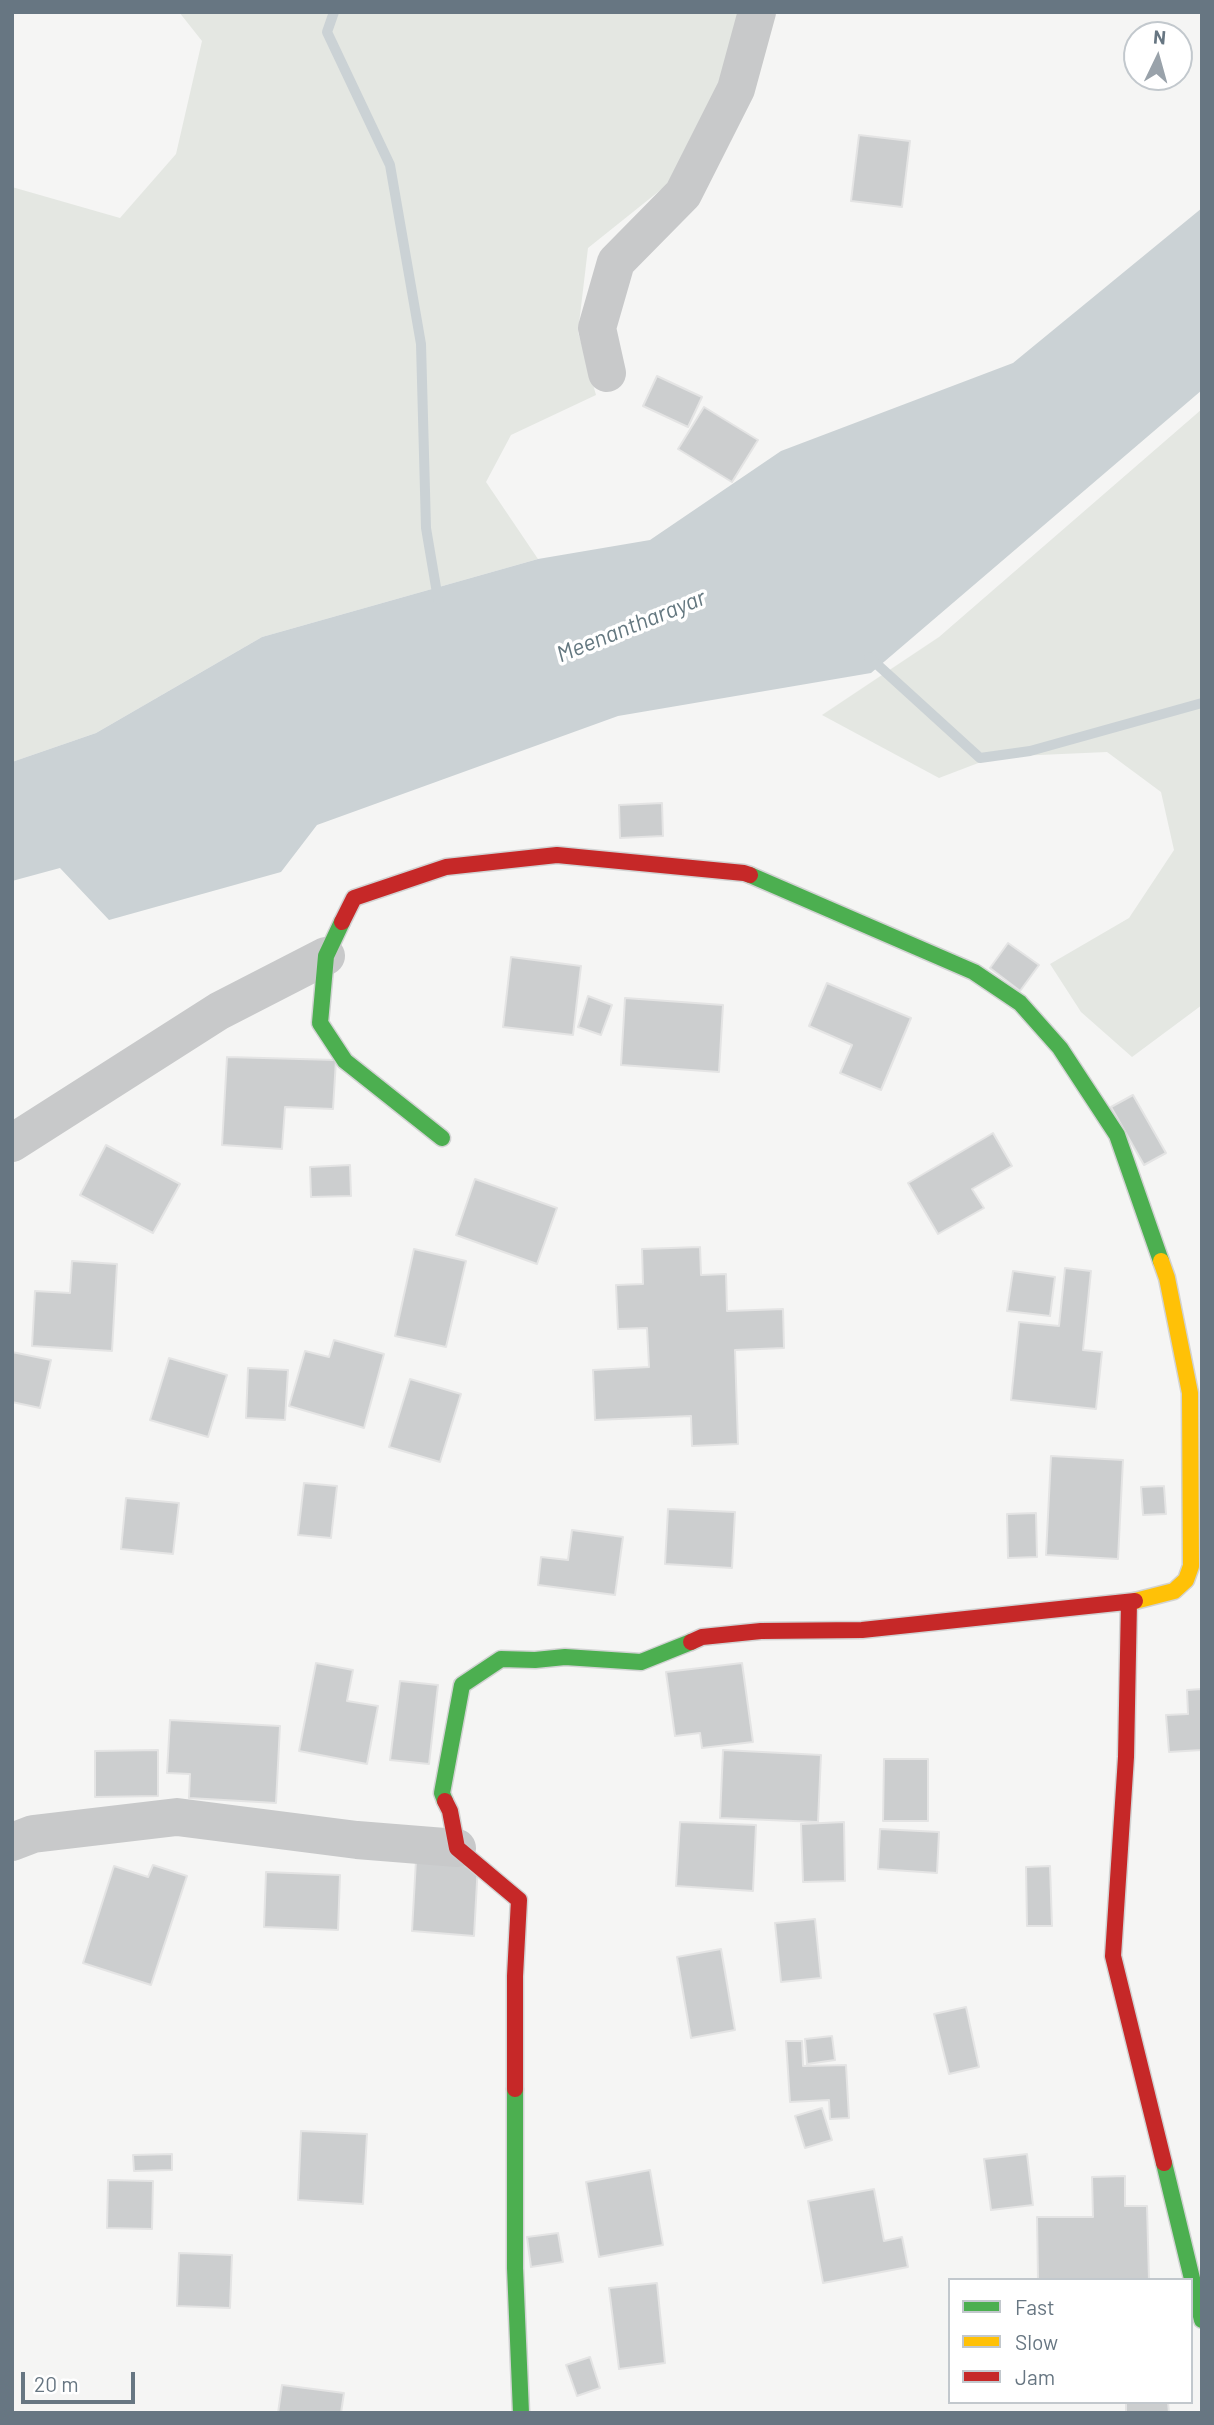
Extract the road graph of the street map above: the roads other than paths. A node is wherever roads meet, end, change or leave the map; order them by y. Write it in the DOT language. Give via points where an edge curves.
graph roads {
  1 [pos="757,12"];
  2 [pos="607,373"];
  3 [pos="326,956"];
  4 [pos="442,1138"];
  5 [pos="12,1143"];
  6 [pos="1129,1602"];
  7 [pos="12,1842"];
  8 [pos="457,1848"];
  9 [pos="1192,2278"];
  10 [pos="1193,2283"];
  11 [pos="1202,2320"];
  12 [pos="521,2413"];
  1 -- 2 [label="street" via="736,89 683,194 616,262 597,328"];
  3 -- 4 [label="street" via="320,1023 345,1061"];
  3 -- 5 [label="street" via="219,1011"];
  3 -- 6 [label="street" via="354,898 446,867 557,855 744,873 974,972 1020,1003 1060,1048 1117,1135 1167,1278 1190,1393 1191,1566 1186,1580 1174,1591"];
  6 -- 8 [label="street" via="862,1629 702,1637 641,1662 501,1658 462,1685 442,1793"];
  6 -- 9 [label="street" via="1126,1757 1113,1956"];
  7 -- 8 [label="street" via="33,1834 177,1818"];
  8 -- 12 [label="street" via="519,1900 515,2268"];
  10 -- 11 [label="street"];
}
